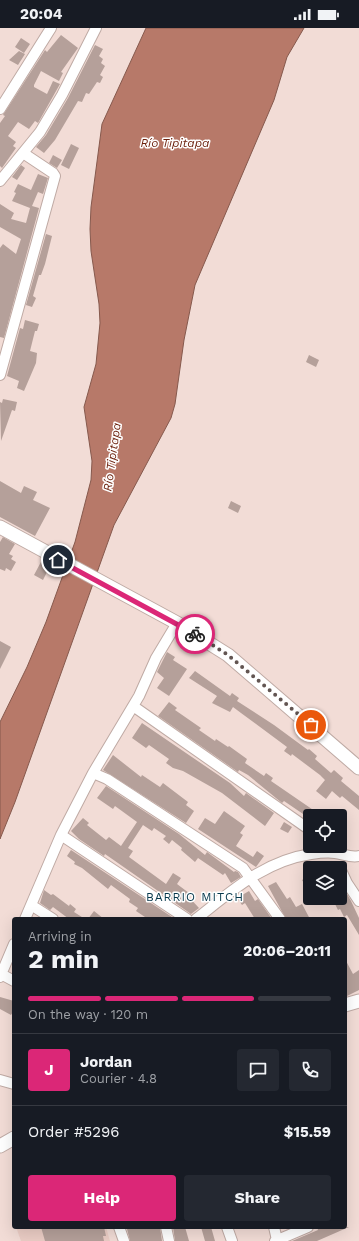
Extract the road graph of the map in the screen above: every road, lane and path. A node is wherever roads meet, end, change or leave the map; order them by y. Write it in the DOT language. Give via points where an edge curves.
graph roads {
  1 [pos="51,28"];
  2 [pos="96,28"];
  3 [pos="0,108"];
  4 [pos="23,153"];
  5 [pos="0,181"];
  6 [pos="3,351"];
  7 [pos="0,375"];
  8 [pos="0,527"];
  9 [pos="177,623"];
  10 [pos="133,706"];
  11 [pos="359,768"];
  12 [pos="93,773"];
  13 [pos="303,825"];
  14 [pos="61,835"];
  15 [pos="316,853"];
  16 [pos="343,853"];
  17 [pos="359,856"];
  18 [pos="251,876"];
  19 [pos="347,883"];
  20 [pos="359,901"];
  21 [pos="31,905"];
  22 [pos="26,917"];
  23 [pos="50,917"];
  24 [pos="184,917"];
  25 [pos="199,917"];
  26 [pos="279,917"];
  27 [pos="12,949"];
  28 [pos="1,975"];
  29 [pos="12,980"];
  30 [pos="359,1002"];
  31 [pos="347,1005"];
  32 [pos="0,1080"];
  33 [pos="12,1083"];
  34 [pos="12,1139"];
  35 [pos="0,1146"];
  36 [pos="121,1229"];
  37 [pos="167,1229"];
  38 [pos="229,1229"];
  39 [pos="274,1229"];
  40 [pos="303,1229"];
  41 [pos="124,1241"];
  42 [pos="170,1241"];
  43 [pos="232,1241"];
  44 [pos="276,1241"];
  1 -- 3 [label="street"];
  2 -- 4 [label="street" via="62,95 40,132"];
  4 -- 5 [label="street"];
  4 -- 6 [label="street" via="53,173 54,179"];
  6 -- 7 [label="street"];
  8 -- 9 [label="street"];
  9 -- 10 [label="street" via="156,658"];
  9 -- 11 [label="street" via="228,655"];
  10 -- 12 [label="street"];
  10 -- 13 [label="street"];
  12 -- 14 [label="street"];
  12 -- 18 [label="street" via="107,779 224,855"];
  14 -- 21 [label="street"];
  14 -- 24 [label="street"];
  15 -- 18 [label="street" via="283,860"];
  16 -- 17 [label="street"];
  18 -- 25 [label="street"];
  18 -- 26 [label="street"];
  19 -- 20 [label="street"];
  21 -- 22 [label="street"];
  21 -- 23 [label="street"];
  27 -- 28 [label="street"];
  28 -- 29 [label="street"];
  30 -- 31 [label="street"];
  32 -- 33 [label="street"];
  34 -- 35 [label="street"];
  36 -- 41 [label="street"];
  37 -- 42 [label="street"];
  38 -- 43 [label="street"];
  39 -- 44 [label="street"];
  40 -- 44 [label="street"];
}
